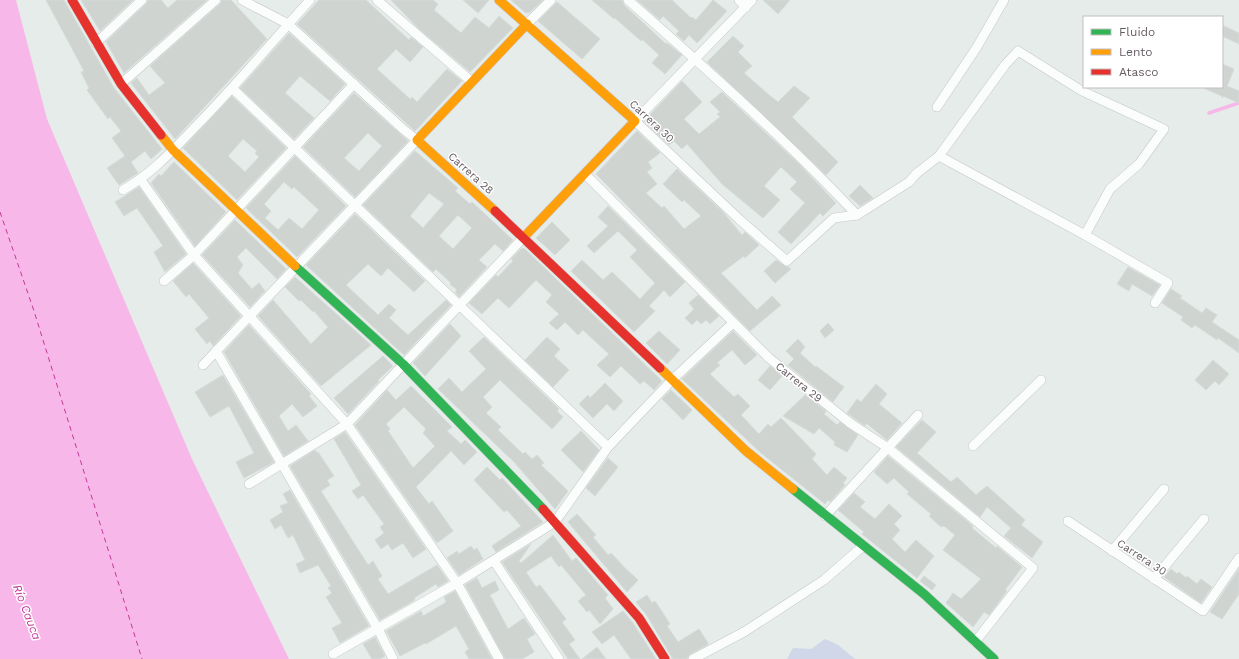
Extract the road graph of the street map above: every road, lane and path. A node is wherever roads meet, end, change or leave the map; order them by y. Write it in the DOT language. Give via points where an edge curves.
graph roads {
  1 [pos="72,0"];
  2 [pos="142,0"];
  3 [pos="216,0"];
  4 [pos="242,0"];
  5 [pos="310,0"];
  6 [pos="377,0"];
  7 [pos="499,0"];
  8 [pos="550,0"];
  9 [pos="628,0"];
  10 [pos="739,0"];
  11 [pos="1004,0"];
  12 [pos="749,4"];
  13 [pos="288,24"];
  14 [pos="527,24"];
  15 [pos="96,42"];
  16 [pos="694,58"];
  17 [pos="472,82"];
  18 [pos="121,84"];
  19 [pos="354,84"];
  20 [pos="232,88"];
  21 [pos="937,107"];
  22 [pos="635,121"];
  23 [pos="418,140"];
  24 [pos="294,147"];
  25 [pos="173,150"];
  26 [pos="939,156"];
  27 [pos="585,174"];
  28 [pos="141,180"];
  29 [pos="123,190"];
  30 [pos="355,205"];
  31 [pos="236,210"];
  32 [pos="857,215"];
  33 [pos="1085,235"];
  34 [pos="524,237"];
  35 [pos="194,255"];
  36 [pos="296,267"];
  37 [pos="164,281"];
  38 [pos="1155,303"];
  39 [pos="460,305"];
  40 [pos="249,316"];
  41 [pos="733,323"];
  42 [pos="216,351"];
  43 [pos="403,364"];
  44 [pos="203,365"];
  45 [pos="672,380"];
  46 [pos="1040,380"];
  47 [pos="918,415"];
  48 [pos="347,424"];
  49 [pos="973,446"];
  50 [pos="608,447"];
  51 [pos="888,448"];
  52 [pos="281,464"];
  53 [pos="249,484"];
  54 [pos="1164,489"];
  55 [pos="825,516"];
  56 [pos="1204,519"];
  57 [pos="1068,520"];
  58 [pos="555,522"];
  59 [pos="863,546"];
  60 [pos="1112,552"];
  61 [pos="1239,558"];
  62 [pos="494,561"];
  63 [pos="1154,579"];
  64 [pos="457,583"];
  65 [pos="378,629"];
  66 [pos="975,642"];
  67 [pos="333,654"];
  68 [pos="393,659"];
  69 [pos="499,659"];
  70 [pos="559,659"];
  71 [pos="665,659"];
  72 [pos="693,659"];
  73 [pos="994,659"];
  1 -- 15 [label="main road"];
  2 -- 15 [label="street"];
  3 -- 18 [label="street"];
  4 -- 13 [label="street, Carrera 28"];
  5 -- 13 [label="street"];
  6 -- 17 [label="street"];
  7 -- 14 [label="main road, Carrera 30"];
  8 -- 14 [label="street"];
  9 -- 16 [label="street"];
  10 -- 12 [label="street"];
  11 -- 21 [label="street" via="977,47"];
  12 -- 16 [label="street"];
  13 -- 19 [label="street, Carrera 28"];
  13 -- 20 [label="street"];
  14 -- 17 [label="main road"];
  14 -- 22 [label="main road, Carrera 30"];
  15 -- 18 [label="main road"];
  16 -- 22 [label="street"];
  16 -- 32 [label="street"];
  17 -- 23 [label="main road"];
  18 -- 25 [label="main road"];
  19 -- 23 [label="street, Carrera 28"];
  19 -- 24 [label="street"];
  20 -- 24 [label="street"];
  20 -- 25 [label="street"];
  22 -- 27 [label="main road"];
  22 -- 32 [label="street, Carrera 30" via="787,261 834,218"];
  23 -- 30 [label="street"];
  23 -- 34 [label="main road, Carrera 28"];
  24 -- 30 [label="street"];
  24 -- 31 [label="street"];
  25 -- 28 [label="street"];
  25 -- 31 [label="main road"];
  26 -- 32 [label="street" via="909,182"];
  26 -- 33 [label="street"];
  26 -- 33 [label="street" via="1018,51 1082,91 1164,129 1139,164 1110,189"];
  27 -- 34 [label="main road"];
  27 -- 41 [label="street, Carrera 29"];
  28 -- 29 [label="street"];
  28 -- 35 [label="street"];
  30 -- 36 [label="street"];
  30 -- 39 [label="street"];
  31 -- 35 [label="street"];
  31 -- 36 [label="main road"];
  33 -- 38 [label="street" via="1168,282"];
  34 -- 39 [label="street"];
  34 -- 45 [label="main road, Carrera 28"];
  35 -- 37 [label="street"];
  35 -- 40 [label="street"];
  36 -- 40 [label="street"];
  36 -- 43 [label="main road"];
  39 -- 43 [label="street"];
  39 -- 50 [label="street"];
  40 -- 42 [label="street"];
  40 -- 48 [label="street"];
  41 -- 45 [label="street"];
  41 -- 51 [label="street, Carrera 29" via="769,358 807,389 850,423"];
  42 -- 44 [label="street"];
  42 -- 52 [label="street"];
  43 -- 48 [label="street"];
  43 -- 58 [label="main road"];
  45 -- 50 [label="street"];
  45 -- 55 [label="main road, Carrera 28" via="746,451"];
  46 -- 49 [label="street"];
  47 -- 51 [label="street"];
  48 -- 52 [label="street"];
  48 -- 64 [label="street"];
  50 -- 58 [label="street"];
  51 -- 55 [label="street"];
  51 -- 66 [label="street, Carrera 29" via="1032,568"];
  52 -- 53 [label="street"];
  52 -- 65 [label="street"];
  54 -- 60 [label="street"];
  55 -- 59 [label="main road, Carrera 28"];
  56 -- 63 [label="street"];
  57 -- 60 [label="street, Carrera 30"];
  58 -- 62 [label="street"];
  58 -- 71 [label="main road" via="639,618"];
  59 -- 66 [label="main road, Carrera 28" via="924,594"];
  59 -- 72 [label="street" via="824,580 744,632"];
  60 -- 63 [label="street, Carrera 30"];
  61 -- 63 [label="street, Carrera 30" via="1203,611"];
  62 -- 64 [label="street"];
  62 -- 70 [label="street"];
  64 -- 65 [label="street"];
  64 -- 69 [label="street"];
  65 -- 67 [label="street"];
  65 -- 68 [label="street"];
  66 -- 73 [label="main road, Carrera 28"];
}
